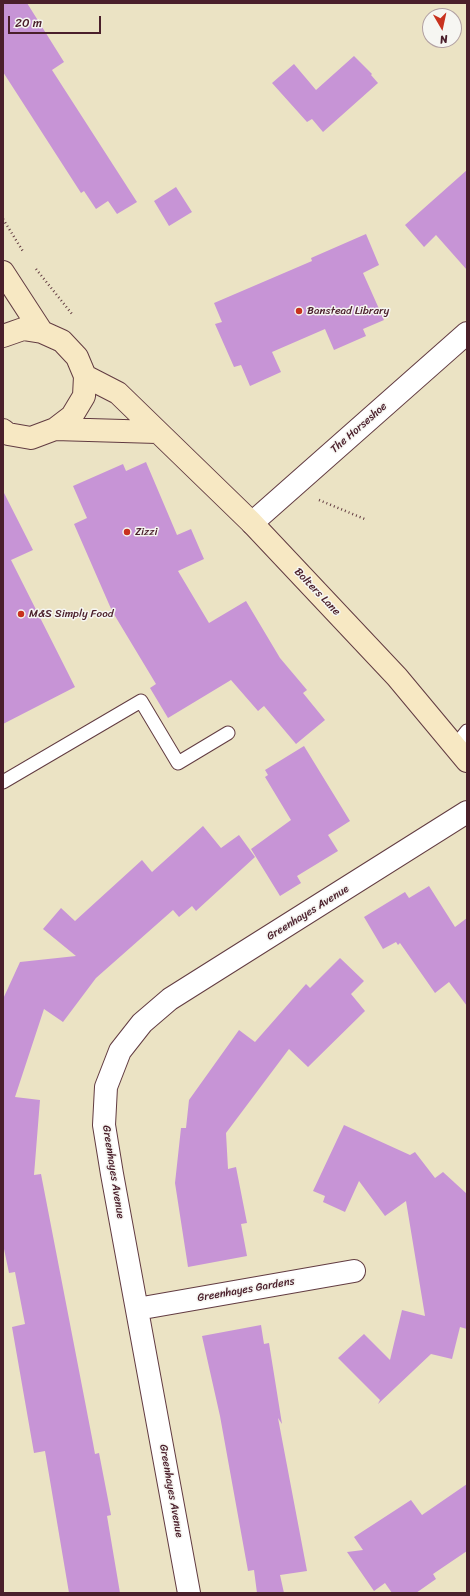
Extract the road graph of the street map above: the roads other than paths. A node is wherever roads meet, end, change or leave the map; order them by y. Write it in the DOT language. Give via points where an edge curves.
graph roads {
  1 [pos="3,272"];
  2 [pos="42,332"];
  3 [pos="467,333"];
  4 [pos="3,336"];
  5 [pos="85,376"];
  6 [pos="54,429"];
  7 [pos="157,432"];
  8 [pos="5,433"];
  9 [pos="252,523"];
  10 [pos="228,733"];
  11 [pos="463,746"];
  12 [pos="3,782"];
  13 [pos="467,812"];
  14 [pos="354,1271"];
  15 [pos="138,1309"];
  16 [pos="189,1593"];
  1 -- 2 [label="main road"];
  2 -- 4 [label="main road" via="23,328"];
  2 -- 5 [label="main road" via="62,341 77,357"];
  3 -- 9 [label="street, The Horseshoe"];
  5 -- 6 [label="main road" via="84,396 72,416"];
  5 -- 7 [label="main road, Bolters Lane" via="118,393"];
  6 -- 7 [label="main road"];
  6 -- 8 [label="main road" via="31,438"];
  7 -- 9 [label="main road, Bolters Lane"];
  9 -- 11 [label="main road, Bolters Lane"];
  10 -- 12 [label="lane" via="178,763 141,701"];
  13 -- 15 [label="street, Greenhayes Avenue" via="170,999 142,1023 120,1051 106,1088 104,1125"];
  14 -- 15 [label="street, Greenhayes Gardens"];
  15 -- 16 [label="street, Greenhayes Avenue"];
}
